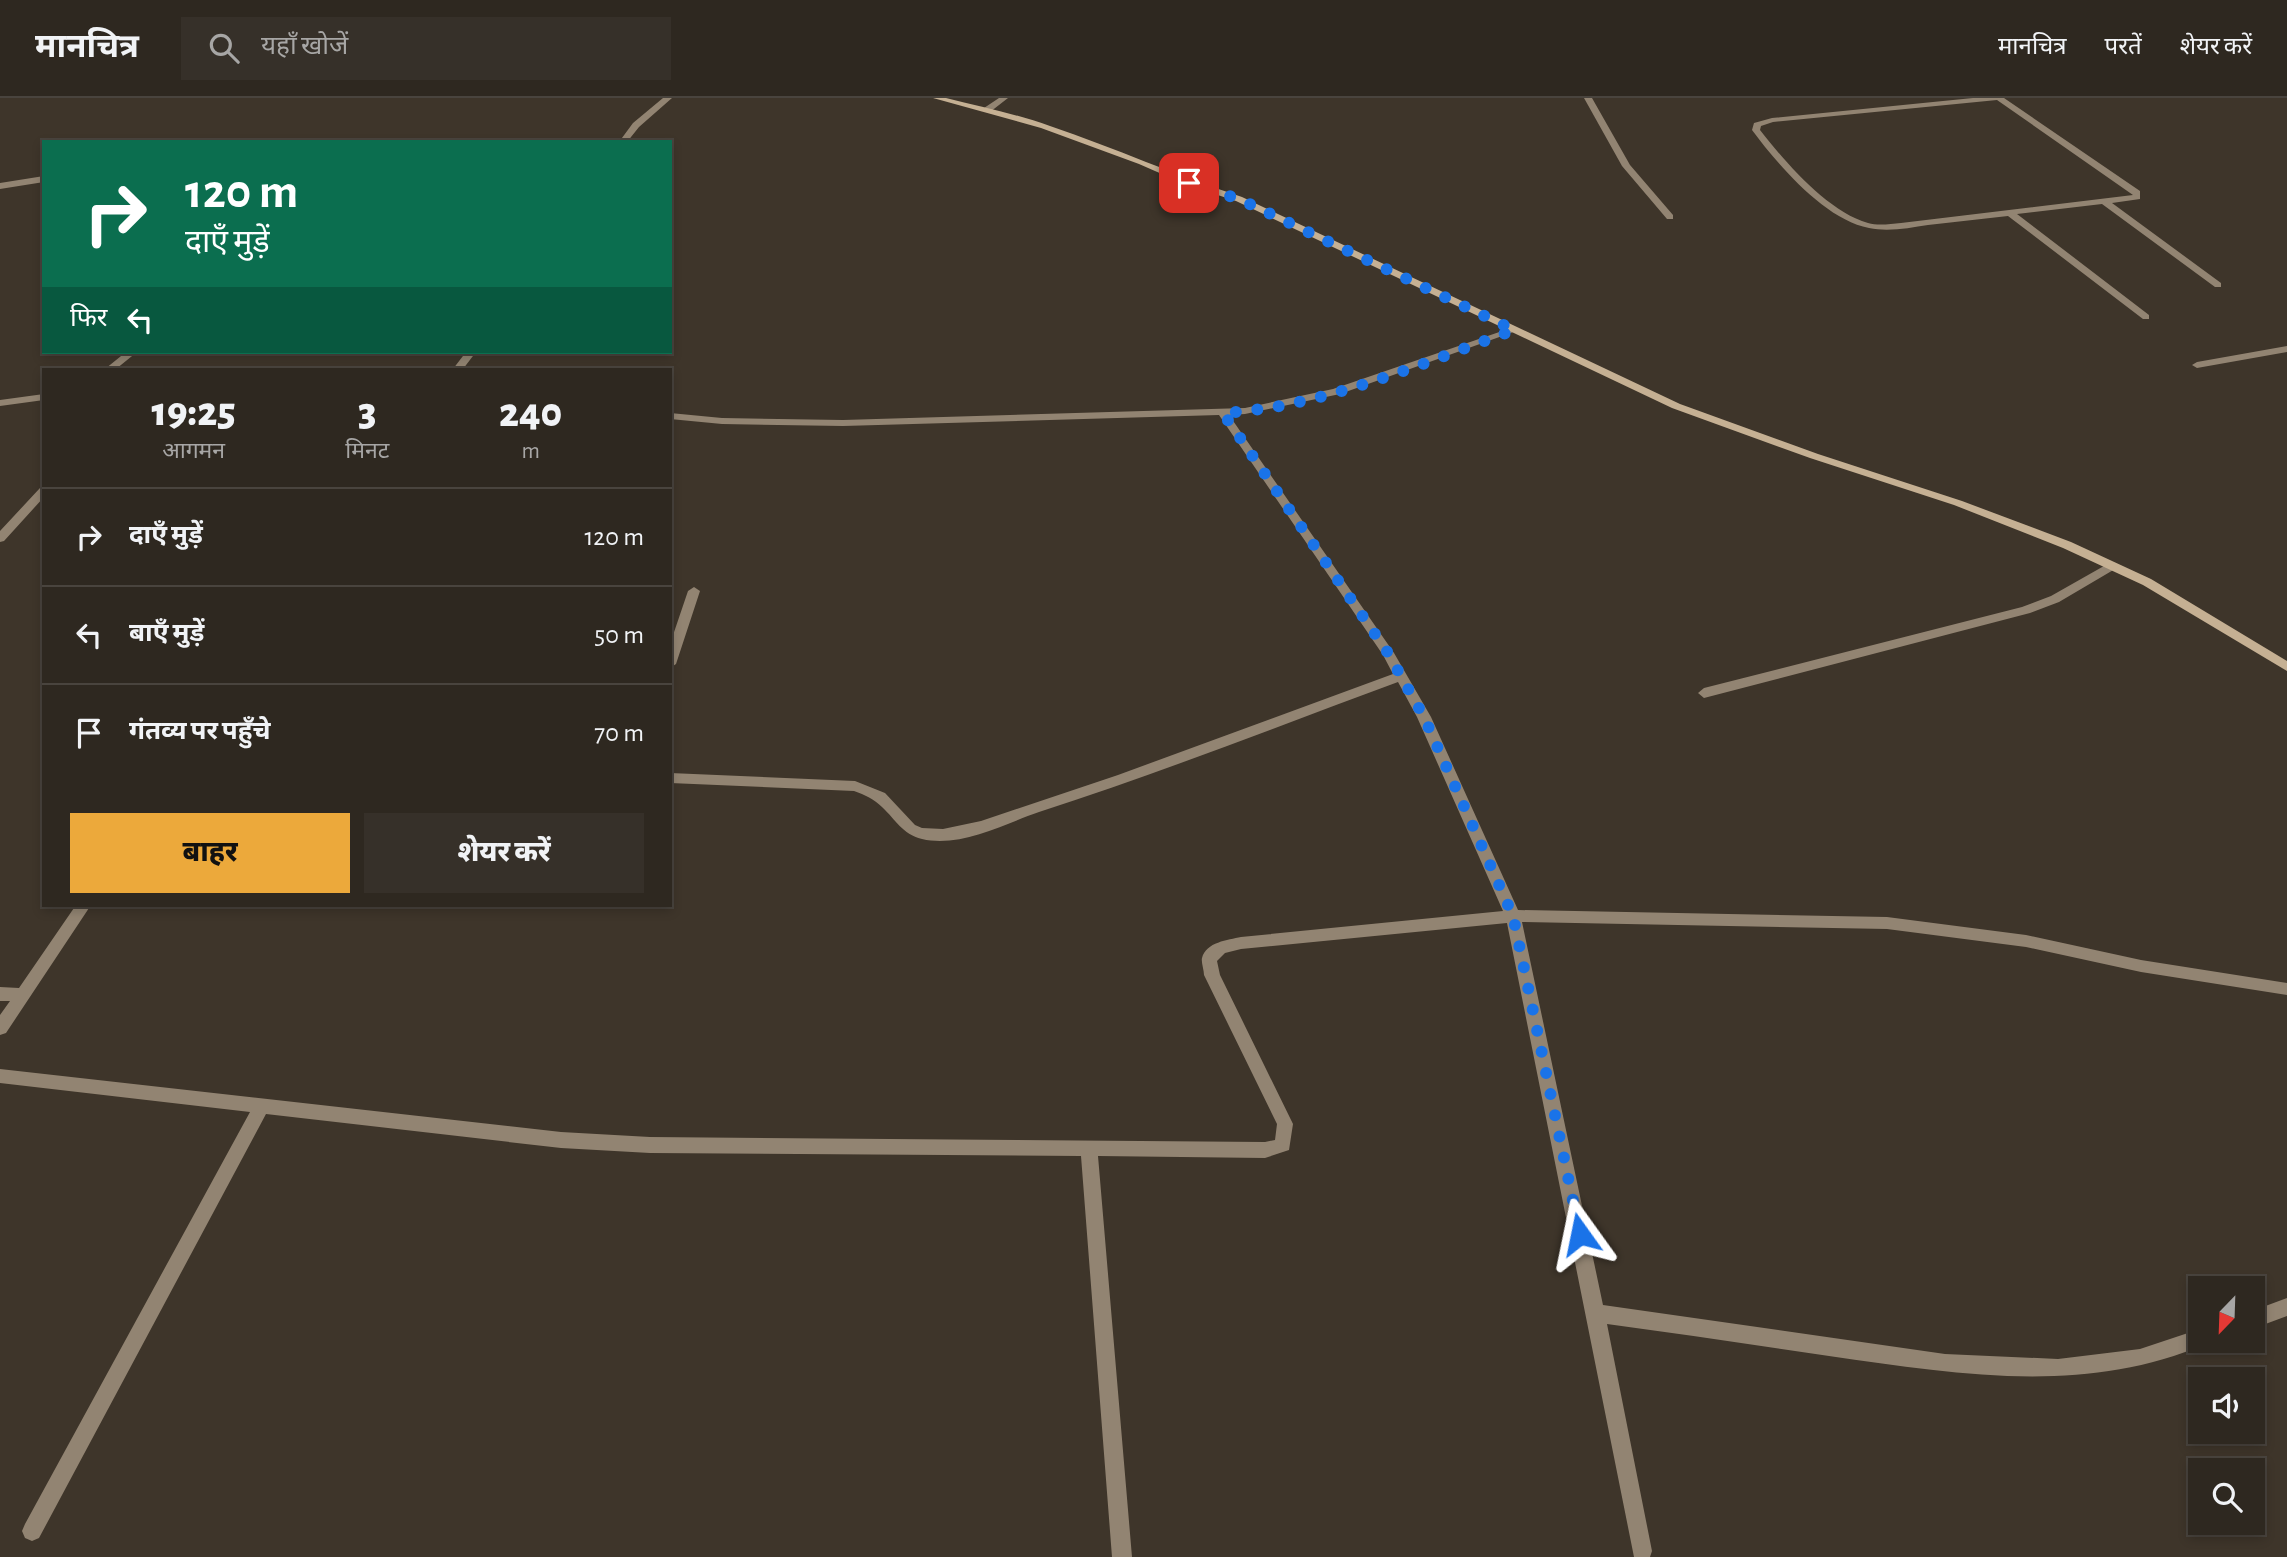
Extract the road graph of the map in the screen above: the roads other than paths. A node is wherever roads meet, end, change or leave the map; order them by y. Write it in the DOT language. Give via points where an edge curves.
graph roads {
  1 [pos="667,98"];
  2 [pos="937,98"];
  3 [pos="1004,98"];
  4 [pos="1588,98"];
  5 [pos="1998,98"];
  6 [pos="987,110"];
  7 [pos="624,140"];
  8 [pos="42,179"];
  9 [pos="0,186"];
  10 [pos="2105,202"];
  11 [pos="2010,213"];
  12 [pos="1670,217"];
  13 [pos="2218,285"];
  14 [pos="2146,317"];
  15 [pos="1514,330"];
  16 [pos="2287,349"];
  17 [pos="129,354"];
  18 [pos="469,354"];
  19 [pos="2197,365"];
  20 [pos="111,368"];
  21 [pos="459,368"];
  22 [pos="42,397"];
  23 [pos="0,403"];
  24 [pos="1223,413"];
  25 [pos="672,416"];
  26 [pos="42,493"];
  27 [pos="0,538"];
  28 [pos="2111,566"];
  29 [pos="694,591"];
  30 [pos="672,658"];
  31 [pos="2287,667"];
  32 [pos="1400,676"];
  33 [pos="1704,693"];
  34 [pos="672,778"];
  35 [pos="82,907"];
  36 [pos="1513,916"];
  37 [pos="2287,989"];
  38 [pos="0,994"];
  39 [pos="22,995"];
  40 [pos="0,1028"];
  41 [pos="0,1076"];
  42 [pos="262,1106"];
  43 [pos="1089,1149"];
  44 [pos="2287,1307"];
  45 [pos="1597,1313"];
  46 [pos="2265,1315"];
  47 [pos="2188,1342"];
  48 [pos="32,1531"];
  49 [pos="1642,1551"];
  50 [pos="1122,1557"];
  1 -- 7 [label="street"];
  2 -- 6 [label="street"];
  3 -- 6 [label="street"];
  4 -- 12 [label="street" via="1626,166"];
  5 -- 10 [label="street" via="2137,193 2137,197"];
  5 -- 11 [label="street" via="1772,120 1757,125 1756,130 1801,180 1863,224 1886,227"];
  6 -- 15 [label="street" via="1239,199"];
  8 -- 9 [label="street"];
  10 -- 11 [label="street"];
  10 -- 13 [label="street"];
  11 -- 14 [label="street"];
  15 -- 24 [label="street" via="1336,393"];
  15 -- 28 [label="street" via="1676,406 1958,503"];
  16 -- 19 [label="street"];
  17 -- 20 [label="street"];
  18 -- 21 [label="street"];
  22 -- 23 [label="street"];
  24 -- 25 [label="street" via="843,423"];
  24 -- 32 [label="street"];
  26 -- 27 [label="street"];
  28 -- 31 [label="street" via="2147,582"];
  28 -- 33 [label="street" via="2055,599 2026,610"];
  29 -- 30 [label="street"];
  32 -- 34 [label="street" via="1059,801 935,836 912,832 889,804 855,786"];
  32 -- 36 [label="street" via="1424,717"];
  35 -- 39 [label="street"];
  36 -- 37 [label="street" via="1887,923 2026,941 2141,966"];
  36 -- 43 [label="street" via="1220,948 1209,959 1212,975 1285,1124 1283,1145 1265,1150"];
  36 -- 45 [label="street"];
  38 -- 39 [label="street"];
  39 -- 40 [label="street"];
  41 -- 42 [label="street"];
  42 -- 43 [label="street" via="523,1136 650,1145"];
  42 -- 48 [label="street"];
  43 -- 50 [label="street"];
  44 -- 46 [label="street"];
  45 -- 47 [label="street" via="1945,1363 2058,1368 2140,1358"];
  45 -- 49 [label="street"];
}
